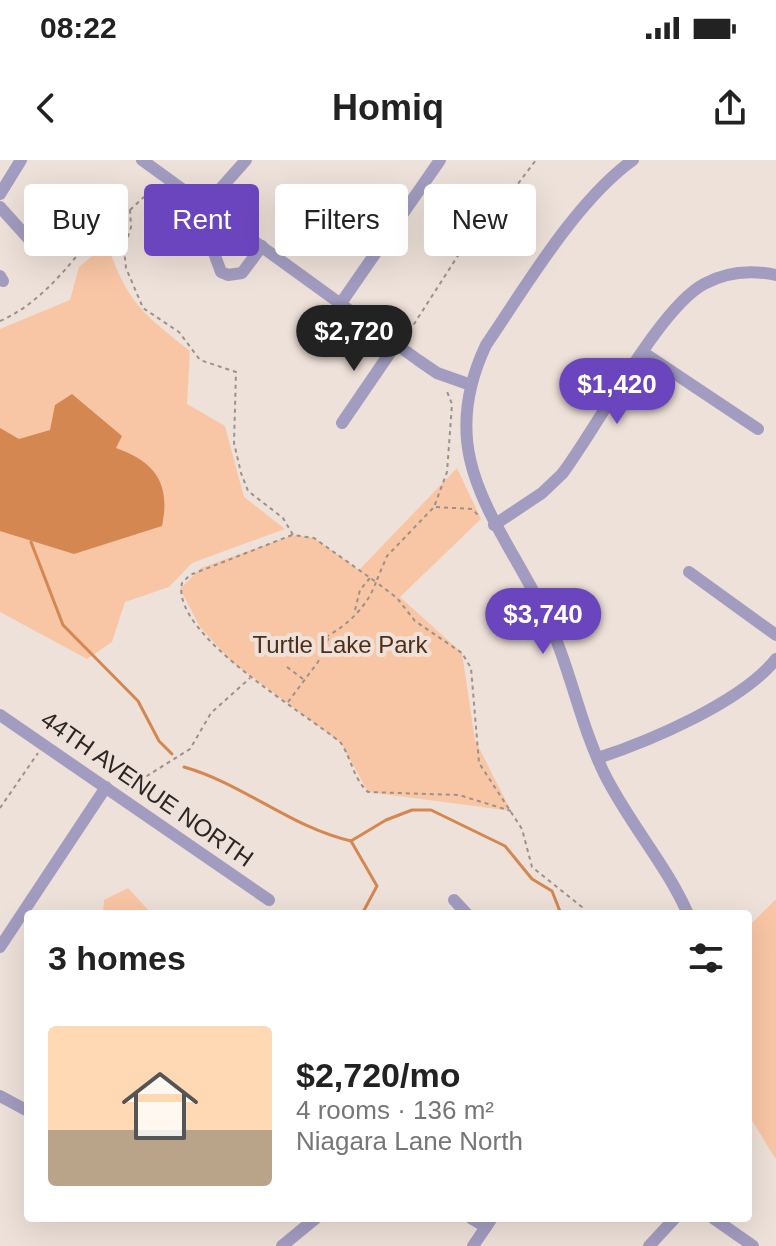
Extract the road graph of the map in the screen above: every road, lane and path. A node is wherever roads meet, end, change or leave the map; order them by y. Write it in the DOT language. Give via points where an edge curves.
graph roads {
  1 [pos="21,160"];
  2 [pos="142,160"];
  3 [pos="246,160"];
  4 [pos="440,160"];
  5 [pos="536,160"];
  6 [pos="633,160"];
  7 [pos="164,176"];
  8 [pos="176,184"];
  9 [pos="225,184"];
  10 [pos="0,194"];
  11 [pos="0,207"];
  12 [pos="130,210"];
  13 [pos="24,234"];
  14 [pos="259,244"];
  15 [pos="262,246"];
  16 [pos="259,250"];
  17 [pos="215,256"];
  18 [pos="255,256"];
  19 [pos="776,275"];
  20 [pos="341,303"];
  21 [pos="0,321"];
  22 [pos="399,347"];
  23 [pos="644,353"];
  24 [pos="471,385"];
  25 [pos="445,387"];
  26 [pos="342,423"];
  27 [pos="758,429"];
  28 [pos="434,507"];
  29 [pos="492,520"];
  30 [pos="293,535"];
  31 [pos="689,572"];
  32 [pos="370,578"];
  33 [pos="376,582"];
  34 [pos="355,612"];
  35 [pos="776,635"];
  36 [pos="329,636"];
  37 [pos="280,651"];
  38 [pos="776,659"];
  39 [pos="287,667"];
  40 [pos="251,678"];
  41 [pos="304,680"];
  42 [pos="288,702"];
  43 [pos="0,715"];
  44 [pos="44,745"];
  45 [pos="598,758"];
  46 [pos="106,787"];
  47 [pos="118,795"];
  48 [pos="0,808"];
  49 [pos="511,811"];
  50 [pos="269,900"];
  51 [pos="454,900"];
  52 [pos="25,910"];
  53 [pos="463,910"];
  54 [pos="582,910"];
  55 [pos="686,910"];
  56 [pos="24,911"];
  57 [pos="0,947"];
  58 [pos="0,1096"];
  59 [pos="24,1109"];
  60 [pos="311,1222"];
  61 [pos="671,1222"];
  62 [pos="719,1222"];
  63 [pos="489,1223"];
  64 [pos="282,1246"];
  65 [pos="473,1246"];
  66 [pos="649,1246"];
  67 [pos="753,1246"];
  1 -- 10 [label="street"];
  2 -- 7 [label="street"];
  3 -- 9 [label="street"];
  4 -- 20 [label="street"];
  5 -- 22 [label="path" via="461,251"];
  6 -- 24 [label="street" via="583,208 486,345"];
  7 -- 8 [label="street"];
  7 -- 12 [label="path"];
  11 -- 13 [label="street"];
  12 -- 21 [label="path" via="115,210 51,285"];
  12 -- 30 [label="path" via="124,249 133,290 143,308 179,332 200,360 236,372 234,443 241,473 248,491 283,518"];
  14 -- 15 [label="street"];
  15 -- 16 [label="street"];
  15 -- 20 [label="street"];
  17 -- 18 [label="street" via="221,272 228,275 242,273"];
  19 -- 23 [label="street" via="739,273 706,283 679,304"];
  20 -- 22 [label="street"];
  22 -- 24 [label="street" via="437,373"];
  22 -- 26 [label="street"];
  23 -- 27 [label="street"];
  23 -- 29 [label="street" via="562,474 542,493"];
  24 -- 29 [label="street" via="466,452"];
  25 -- 28 [label="path" via="452,404 451,452"];
  28 -- 29 [label="path" via="472,509"];
  28 -- 33 [label="path" via="387,556"];
  29 -- 45 [label="street" via="551,627"];
  30 -- 32 [label="path" via="314,538"];
  30 -- 40 [label="path" via="190,575 182,583 184,602 204,634"];
  31 -- 35 [label="street"];
  32 -- 33 [label="path"];
  32 -- 34 [label="path" via="360,590"];
  33 -- 34 [label="path"];
  33 -- 49 [label="path" via="415,621 462,653 471,668 479,763"];
  34 -- 36 [label="path"];
  36 -- 37 [label="path" via="307,647"];
  36 -- 41 [label="path"];
  38 -- 45 [label="street" via="752,684 719,706"];
  39 -- 41 [label="path"];
  40 -- 42 [label="path"];
  40 -- 47 [label="path" via="211,713 190,749"];
  41 -- 42 [label="path"];
  42 -- 49 [label="path" via="341,743 353,760 356,781 368,792 459,795"];
  43 -- 44 [label="street, 44TH AVENUE NORTH"];
  44 -- 46 [label="street, 44TH AVENUE NORTH"];
  44 -- 48 [label="path"];
  45 -- 55 [label="street"];
  46 -- 47 [label="street, 44TH AVENUE NORTH"];
  46 -- 52 [label="street"];
  47 -- 50 [label="street, 44TH AVENUE NORTH"];
  49 -- 54 [label="path" via="532,867 574,897"];
  51 -- 53 [label="street"];
  56 -- 57 [label="street"];
  58 -- 59 [label="street"];
  60 -- 64 [label="street"];
  61 -- 66 [label="street"];
  62 -- 67 [label="street"];
  63 -- 65 [label="street"];
}
